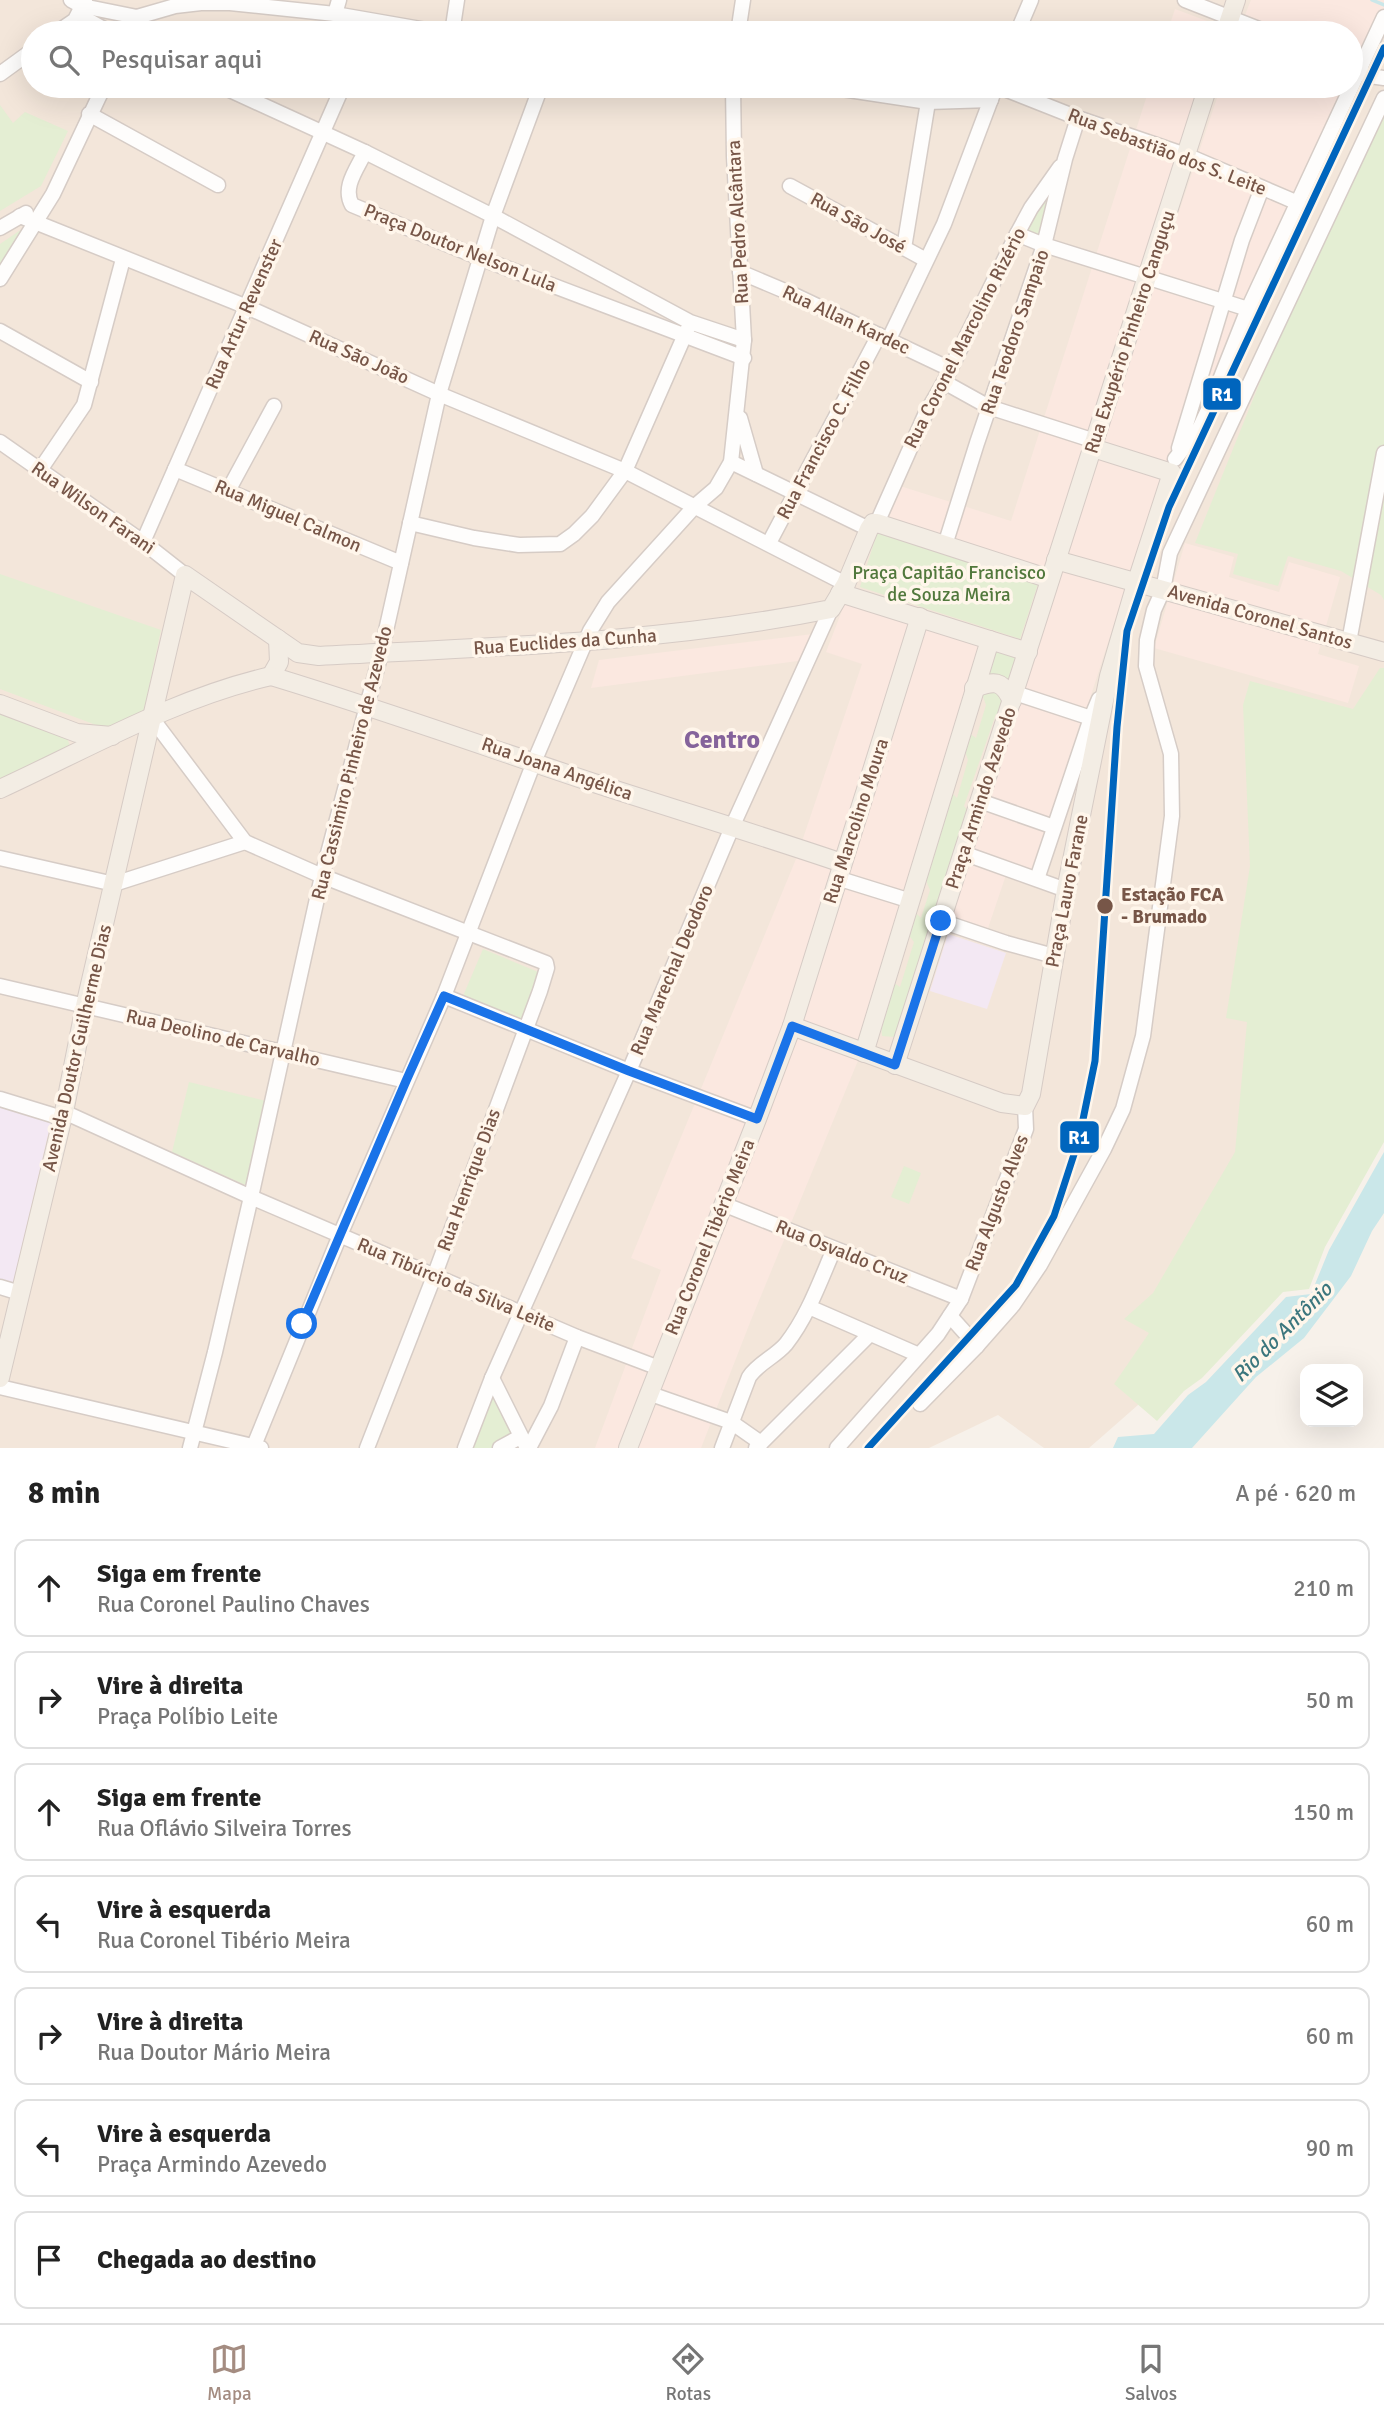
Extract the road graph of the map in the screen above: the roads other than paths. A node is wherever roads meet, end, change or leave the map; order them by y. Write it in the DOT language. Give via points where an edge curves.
graph roads {
  1 [pos="457,0"];
  2 [pos="743,0"];
  3 [pos="1031,0"];
  4 [pos="1185,0"];
  5 [pos="231,1"];
  6 [pos="79,5"];
  7 [pos="337,7"];
  8 [pos="1230,17"];
  9 [pos="1384,17"];
  10 [pos="137,18"];
  11 [pos="66,21"];
  12 [pos="97,21"];
  13 [pos="136,21"];
  14 [pos="359,21"];
  15 [pos="454,21"];
  16 [pos="740,21"];
  17 [pos="1022,21"];
  18 [pos="1363,55"];
  19 [pos="21,59"];
  20 [pos="1363,72"];
  21 [pos="0,74"];
  22 [pos="1384,78"];
  23 [pos="98,98"];
  24 [pos="247,98"];
  25 [pos="339,98"];
  26 [pos="537,98"];
  27 [pos="733,98"];
  28 [pos="902,98"];
  29 [pos="950,98"];
  30 [pos="991,98"];
  31 [pos="1018,98"];
  32 [pos="1204,98"];
  33 [pos="1343,98"];
  34 [pos="1384,98"];
  35 [pos="928,102"];
  36 [pos="89,114"];
  37 [pos="1078,118"];
  38 [pos="324,134"];
  39 [pos="365,152"];
  40 [pos="1186,155"];
  41 [pos="1065,159"];
  42 [pos="218,185"];
  43 [pos="790,186"];
  44 [pos="1262,188"];
  45 [pos="53,194"];
  46 [pos="1298,202"];
  47 [pos="20,216"];
  48 [pos="493,216"];
  49 [pos="35,222"];
  50 [pos="0,228"];
  51 [pos="1017,234"];
  52 [pos="1044,246"];
  53 [pos="904,248"];
  54 [pos="480,258"];
  55 [pos="123,259"];
  56 [pos="926,260"];
  57 [pos="740,272"];
  58 [pos="0,279"];
  59 [pos="1147,279"];
  60 [pos="1224,302"];
  61 [pos="247,307"];
  62 [pos="1248,309"];
  63 [pos="690,322"];
  64 [pos="0,331"];
  65 [pos="684,336"];
  66 [pos="884,337"];
  67 [pos="744,340"];
  68 [pos="744,358"];
  69 [pos="947,375"];
  70 [pos="91,382"];
  71 [pos="439,394"];
  72 [pos="274,406"];
  73 [pos="989,407"];
  74 [pos="738,411"];
  75 [pos="0,442"];
  76 [pos="1094,444"];
  77 [pos="1384,453"];
  78 [pos="731,462"];
  79 [pos="1174,466"];
  80 [pos="175,469"];
  81 [pos="40,470"];
  82 [pos="625,471"];
  83 [pos="755,474"];
  84 [pos="228,491"];
  85 [pos="794,492"];
  86 [pos="695,506"];
  87 [pos="410,523"];
  88 [pos="873,526"];
  89 [pos="143,541"];
  90 [pos="769,543"];
  91 [pos="946,545"];
  92 [pos="1056,560"];
  93 [pos="401,563"];
  94 [pos="185,575"];
  95 [pos="1050,579"];
  96 [pos="1136,584"];
  97 [pos="843,589"];
  98 [pos="1164,590"];
  99 [pos="216,596"];
  100 [pos="831,609"];
  101 [pos="920,617"];
  102 [pos="176,618"];
  103 [pos="278,639"];
  104 [pos="990,639"];
  105 [pos="1349,642"];
  106 [pos="586,643"];
  107 [pos="1383,651"];
  108 [pos="1028,652"];
  109 [pos="381,653"];
  110 [pos="271,676"];
  111 [pos="1110,677"];
  112 [pos="161,678"];
  113 [pos="974,688"];
  114 [pos="1013,697"];
  115 [pos="186,702"];
  116 [pos="0,704"];
  117 [pos="367,705"];
  118 [pos="151,717"];
  119 [pos="1091,718"];
  120 [pos="77,733"];
  121 [pos="112,736"];
  122 [pos="72,756"];
  123 [pos="534,762"];
  124 [pos="0,789"];
  125 [pos="980,801"];
  126 [pos="733,825"];
  127 [pos="1055,827"];
  128 [pos="245,842"];
  129 [pos="963,853"];
  130 [pos="0,858"];
  131 [pos="840,870"];
  132 [pos="322,876"];
  133 [pos="1037,879"];
  134 [pos="114,884"];
  135 [pos="1066,890"];
  136 [pos="911,901"];
  137 [pos="941,921"];
  138 [pos="468,932"];
  139 [pos="1054,956"];
  140 [pos="0,986"];
  141 [pos="444,996"];
  142 [pos="85,1006"];
  143 [pos="792,1026"];
  144 [pos="524,1029"];
  145 [pos="284,1052"];
  146 [pos="864,1053"];
  147 [pos="895,1065"];
  148 [pos="629,1071"];
  149 [pos="406,1081"];
  150 [pos="0,1099"];
  151 [pos="1025,1106"];
  152 [pos="63,1115"];
  153 [pos="757,1119"];
  154 [pos="251,1197"];
  155 [pos="723,1204"];
  156 [pos="340,1235"];
  157 [pos="834,1249"];
  158 [pos="435,1274"];
  159 [pos="0,1287"];
  160 [pos="20,1293"];
  161 [pos="961,1299"];
  162 [pos="809,1307"];
  163 [pos="521,1311"];
  164 [pos="950,1316"];
  165 [pos="870,1334"];
  166 [pos="577,1337"];
  167 [pos="977,1346"];
  168 [pos="919,1355"];
  169 [pos="659,1368"];
  170 [pos="0,1378"];
  171 [pos="492,1378"];
  172 [pos="0,1387"];
  173 [pos="648,1393"];
  174 [pos="919,1404"];
  175 [pos="731,1422"];
  176 [pos="194,1431"];
  177 [pos="525,1444"];
  178 [pos="758,1445"];
  179 [pos="256,1447"];
  180 [pos="190,1448"];
  181 [pos="367,1448"];
  182 [pos="465,1448"];
  183 [pos="500,1448"];
  184 [pos="628,1448"];
  185 [pos="722,1448"];
  186 [pos="837,1448"];
  1 -- 15 [label="street"];
  2 -- 16 [label="street"];
  3 -- 17 [label="street"];
  4 -- 8 [label="street"];
  5 -- 7 [label="street"];
  5 -- 10 [label="street" via="175,6"];
  6 -- 10 [label="street"];
  6 -- 11 [label="street"];
  6 -- 12 [label="street"];
  7 -- 14 [label="street"];
  9 -- 18 [label="street"];
  10 -- 13 [label="street"];
  19 -- 21 [label="street"];
  20 -- 22 [label="street"];
  23 -- 36 [label="street"];
  24 -- 38 [label="street"];
  25 -- 38 [label="street, Rua Artur Revenster"];
  26 -- 48 [label="street, Rua Cassimiro Pinheiro de Azevedo"];
  27 -- 57 [label="street, Rua Pedro Alcântara"];
  28 -- 35 [label="street"];
  29 -- 35 [label="street"];
  30 -- 56 [label="street, Rua Francisco C. Filho"];
  31 -- 37 [label="street, Rua Sebastião dos S. Leite"];
  32 -- 40 [label="main road, Rua Exupério Pinheiro Canguçu"];
  33 -- 46 [label="street"];
  34 -- 98 [label="street" via="1170,553"];
  35 -- 53 [label="street"];
  36 -- 42 [label="street"];
  36 -- 45 [label="street"];
  37 -- 40 [label="street, Rua Sebastião dos S. Leite"];
  37 -- 41 [label="street, Rua Teodoro Sampaio"];
  38 -- 39 [label="street"];
  38 -- 61 [label="street, Rua Artur Revenster"];
  39 -- 48 [label="street, Praça Doutor Nelson Lula"];
  39 -- 54 [label="street, Praça Doutor Nelson Lula" via="348,189 352,205"];
  40 -- 44 [label="street, Rua Sebastião dos S. Leite"];
  40 -- 59 [label="main road, Rua Exupério Pinheiro Canguçu"];
  41 -- 51 [label="street, Rua Coronel Marcolino Rizério"];
  41 -- 52 [label="street, Rua Teodoro Sampaio"];
  43 -- 53 [label="street, Rua São José"];
  44 -- 46 [label="street, Rua Sebastião dos S. Leite"];
  44 -- 60 [label="street"];
  45 -- 47 [label="street"];
  45 -- 49 [label="street"];
  46 -- 62 [label="street"];
  47 -- 49 [label="street, Rua São João"];
  47 -- 50 [label="street"];
  48 -- 54 [label="street, Rua Cassimiro Pinheiro de Azevedo"];
  48 -- 63 [label="street, Praça Doutor Nelson Lula"];
  49 -- 55 [label="street, Rua São João"];
  49 -- 58 [label="street"];
  51 -- 52 [label="street"];
  51 -- 69 [label="street, Rua Coronel Marcolino Rizério"];
  52 -- 59 [label="street"];
  52 -- 73 [label="street, Rua Teodoro Sampaio"];
  53 -- 56 [label="street, Rua São José"];
  54 -- 65 [label="street, Praça Doutor Nelson Lula"];
  54 -- 71 [label="street, Rua Cassimiro Pinheiro de Azevedo"];
  55 -- 61 [label="street, Rua São João"];
  55 -- 70 [label="street"];
  56 -- 66 [label="street, Rua Francisco C. Filho"];
  57 -- 66 [label="street, Rua Allan Kardec"];
  57 -- 67 [label="street, Rua Pedro Alcântara"];
  59 -- 60 [label="street"];
  59 -- 76 [label="main road, Rua Exupério Pinheiro Canguçu"];
  60 -- 62 [label="street"];
  60 -- 79 [label="street"];
  61 -- 71 [label="street, Rua São João"];
  61 -- 80 [label="street, Rua Artur Revenster"];
  62 -- 79 [label="street" via="1208,410"];
  63 -- 65 [label="street"];
  63 -- 67 [label="street, Praça Doutor Nelson Lula"];
  64 -- 70 [label="street"];
  65 -- 68 [label="street, Praça Doutor Nelson Lula"];
  65 -- 82 [label="street"];
  66 -- 69 [label="street, Rua Allan Kardec"];
  66 -- 85 [label="street, Rua Francisco C. Filho"];
  67 -- 68 [label="street, Rua Pedro Alcântara"];
  68 -- 74 [label="street, Rua Pedro Alcântara"];
  69 -- 73 [label="street, Rua Allan Kardec"];
  69 -- 88 [label="street, Rua Coronel Marcolino Rizério"];
  70 -- 81 [label="street" via="84,405"];
  71 -- 82 [label="street, Rua São João"];
  71 -- 87 [label="street, Rua Cassimiro Pinheiro de Azevedo"];
  72 -- 84 [label="street"];
  73 -- 76 [label="street, Rua Allan Kardec"];
  73 -- 91 [label="street, Rua Teodoro Sampaio"];
  74 -- 78 [label="street, Rua Pedro Alcântara"];
  74 -- 83 [label="street"];
  75 -- 81 [label="street, Rua Wilson Farani"];
  76 -- 79 [label="main road"];
  76 -- 92 [label="main road, Rua Exupério Pinheiro Canguçu"];
  77 -- 105 [label="street"];
  78 -- 83 [label="street"];
  78 -- 86 [label="street" via="716,488"];
  79 -- 96 [label="main road, Praça Lauro Farane"];
  80 -- 84 [label="street, Rua Miguel Calmon"];
  80 -- 89 [label="street, Rua Artur Revenster"];
  81 -- 89 [label="street, Rua Wilson Farani"];
  82 -- 86 [label="street, Rua São João"];
  82 -- 87 [label="street" via="592,516 560,544 519,545"];
  83 -- 85 [label="street"];
  84 -- 93 [label="street, Rua Miguel Calmon"];
  85 -- 88 [label="street"];
  85 -- 90 [label="street, Rua Francisco C. Filho"];
  86 -- 90 [label="street, Rua São João"];
  86 -- 106 [label="street" via="608,602"];
  87 -- 93 [label="street, Rua Cassimiro Pinheiro de Azevedo"];
  88 -- 91 [label="main road"];
  88 -- 97 [label="main road"];
  89 -- 94 [label="street, Rua Wilson Farani"];
  90 -- 97 [label="street, Rua São João"];
  91 -- 95 [label="main road"];
  92 -- 95 [label="main road, Rua Exupério Pinheiro Canguçu"];
  92 -- 96 [label="main road, Avenida Coronel Santos"];
  93 -- 109 [label="street, Rua Cassimiro Pinheiro de Azevedo"];
  94 -- 99 [label="main road"];
  94 -- 102 [label="main road, Avenida Doutor Guilherme Dias"];
  95 -- 108 [label="main road"];
  96 -- 98 [label="main road, Avenida Coronel Santos"];
  96 -- 111 [label="main road, Praça Lauro Farane"];
  97 -- 100 [label="main road"];
  97 -- 101 [label="main road"];
  98 -- 105 [label="main road, Avenida Coronel Santos"];
  98 -- 167 [label="street" via="1147,639 1146,666 1171,754 1172,816 1143,1036 1123,1109 1104,1149 1040,1265"];
  99 -- 102 [label="main road" via="198,595 187,601"];
  99 -- 103 [label="main road"];
  100 -- 106 [label="main road, Rua Euclides da Cunha" via="715,630"];
  100 -- 126 [label="street, Rua Marechal Deodoro"];
  101 -- 104 [label="main road"];
  101 -- 131 [label="main road, Rua Marcolino Moura"];
  102 -- 112 [label="main road, Avenida Doutor Guilherme Dias"];
  103 -- 109 [label="main road, Rua Euclides da Cunha" via="298,653 318,656"];
  103 -- 110 [label="main road" via="279,662"];
  104 -- 108 [label="main road"];
  104 -- 113 [label="main road, Praça Armindo Azevedo"];
  105 -- 107 [label="main road, Avenida Coronel Santos"];
  106 -- 109 [label="main road, Rua Euclides da Cunha"];
  106 -- 123 [label="street"];
  108 -- 114 [label="main road, Praça Armindo Azevedo"];
  109 -- 117 [label="street, Rua Cassimiro Pinheiro de Azevedo"];
  110 -- 115 [label="main road"];
  110 -- 117 [label="main road, Rua Joana Angélica"];
  111 -- 119 [label="street, Praça Lauro Farane"];
  111 -- 135 [label="main road, Praça Lauro Farane"];
  112 -- 115 [label="main road" via="171,698"];
  112 -- 118 [label="main road, Avenida Doutor Guilherme Dias"];
  113 -- 114 [label="main road" via="998,683"];
  113 -- 136 [label="main road, Praça Armindo Azevedo"];
  114 -- 119 [label="street"];
  114 -- 125 [label="main road, Praça Armindo Azevedo"];
  115 -- 118 [label="main road"];
  116 -- 120 [label="main road"];
  117 -- 123 [label="main road, Rua Joana Angélica"];
  117 -- 132 [label="street, Rua Cassimiro Pinheiro de Azevedo"];
  118 -- 121 [label="main road"];
  118 -- 128 [label="street"];
  118 -- 134 [label="main road, Avenida Doutor Guilherme Dias"];
  119 -- 127 [label="street, Praça Lauro Farane"];
  120 -- 121 [label="main road"];
  120 -- 122 [label="main road"];
  121 -- 122 [label="main road"];
  122 -- 124 [label="main road"];
  123 -- 126 [label="main road, Rua Joana Angélica"];
  123 -- 138 [label="street"];
  125 -- 127 [label="street"];
  125 -- 129 [label="main road, Praça Armindo Azevedo"];
  126 -- 131 [label="main road, Rua Joana Angélica"];
  126 -- 148 [label="street, Rua Marechal Deodoro"];
  127 -- 133 [label="street, Praça Lauro Farane"];
  128 -- 132 [label="street"];
  128 -- 134 [label="street"];
  129 -- 133 [label="street"];
  129 -- 137 [label="main road, Praça Armindo Azevedo"];
  130 -- 134 [label="street"];
  131 -- 136 [label="street"];
  131 -- 143 [label="main road, Rua Marcolino Moura"];
  132 -- 138 [label="street"];
  132 -- 145 [label="street, Rua Cassimiro Pinheiro de Azevedo"];
  133 -- 135 [label="street"];
  134 -- 142 [label="main road, Avenida Doutor Guilherme Dias"];
  135 -- 139 [label="main road, Praça Lauro Farane"];
  136 -- 146 [label="main road, Praça Armindo Azevedo"];
  137 -- 139 [label="street"];
  137 -- 147 [label="main road, Praça Armindo Azevedo"];
  138 -- 141 [label="street"];
  138 -- 144 [label="street, Rua Henrique Dias" via="546,963"];
  139 -- 151 [label="main road, Praça Lauro Farane" via="1031,1094"];
  140 -- 142 [label="street, Rua Deolino de Carvalho"];
  141 -- 144 [label="street"];
  141 -- 149 [label="street"];
  142 -- 145 [label="street, Rua Deolino de Carvalho"];
  142 -- 152 [label="main road, Avenida Doutor Guilherme Dias"];
  143 -- 146 [label="main road"];
  143 -- 153 [label="main road, Rua Coronel Tibério Meira"];
  144 -- 148 [label="street"];
  144 -- 158 [label="street, Rua Henrique Dias"];
  145 -- 149 [label="street, Rua Deolino de Carvalho"];
  145 -- 154 [label="street, Rua Cassimiro Pinheiro de Azevedo"];
  146 -- 147 [label="main road"];
  147 -- 151 [label="main road" via="1002,1103"];
  148 -- 153 [label="street"];
  148 -- 163 [label="street, Rua Marechal Deodoro"];
  149 -- 156 [label="street"];
  150 -- 152 [label="street, Rua Tibúrcio da Silva Leite"];
  151 -- 161 [label="street, Rua Algusto Alves" via="1026,1129"];
  152 -- 154 [label="street, Rua Tibúrcio da Silva Leite"];
  152 -- 160 [label="main road, Avenida Doutor Guilherme Dias"];
  153 -- 155 [label="main road, Rua Coronel Tibério Meira"];
  154 -- 156 [label="street, Rua Tibúrcio da Silva Leite"];
  154 -- 176 [label="street, Rua Cassimiro Pinheiro de Azevedo"];
  155 -- 157 [label="street, Rua Osvaldo Cruz"];
  155 -- 169 [label="main road, Rua Coronel Tibério Meira"];
  156 -- 158 [label="street, Rua Tibúrcio da Silva Leite"];
  156 -- 179 [label="street"];
  157 -- 161 [label="street, Rua Osvaldo Cruz"];
  157 -- 162 [label="street"];
  158 -- 163 [label="street, Rua Tibúrcio da Silva Leite"];
  158 -- 181 [label="street, Rua Henrique Dias"];
  159 -- 160 [label="street"];
  160 -- 170 [label="main road, Avenida Doutor Guilherme Dias"];
  161 -- 164 [label="street, Rua Algusto Alves"];
  162 -- 165 [label="street"];
  162 -- 175 [label="street" via="785,1345 748,1377"];
  163 -- 166 [label="street, Rua Tibúrcio da Silva Leite"];
  163 -- 171 [label="street, Rua Marechal Deodoro"];
  164 -- 167 [label="street"];
  164 -- 168 [label="street, Rua Algusto Alves"];
  165 -- 168 [label="street"];
  165 -- 178 [label="street"];
  166 -- 169 [label="street, Rua Tibúrcio da Silva Leite"];
  166 -- 177 [label="street" via="551,1406"];
  167 -- 174 [label="street"];
  168 -- 186 [label="street, Rua Algusto Alves"];
  169 -- 173 [label="main road, Rua Coronel Tibério Meira"];
  171 -- 177 [label="street"];
  171 -- 182 [label="street, Rua Marechal Deodoro"];
  172 -- 176 [label="street"];
  173 -- 175 [label="street"];
  173 -- 184 [label="main road, Rua Coronel Tibério Meira"];
  175 -- 178 [label="street"];
  175 -- 185 [label="street"];
  176 -- 179 [label="street"];
  176 -- 180 [label="street, Rua Cassimiro Pinheiro de Azevedo"];
  177 -- 183 [label="street"];
}
